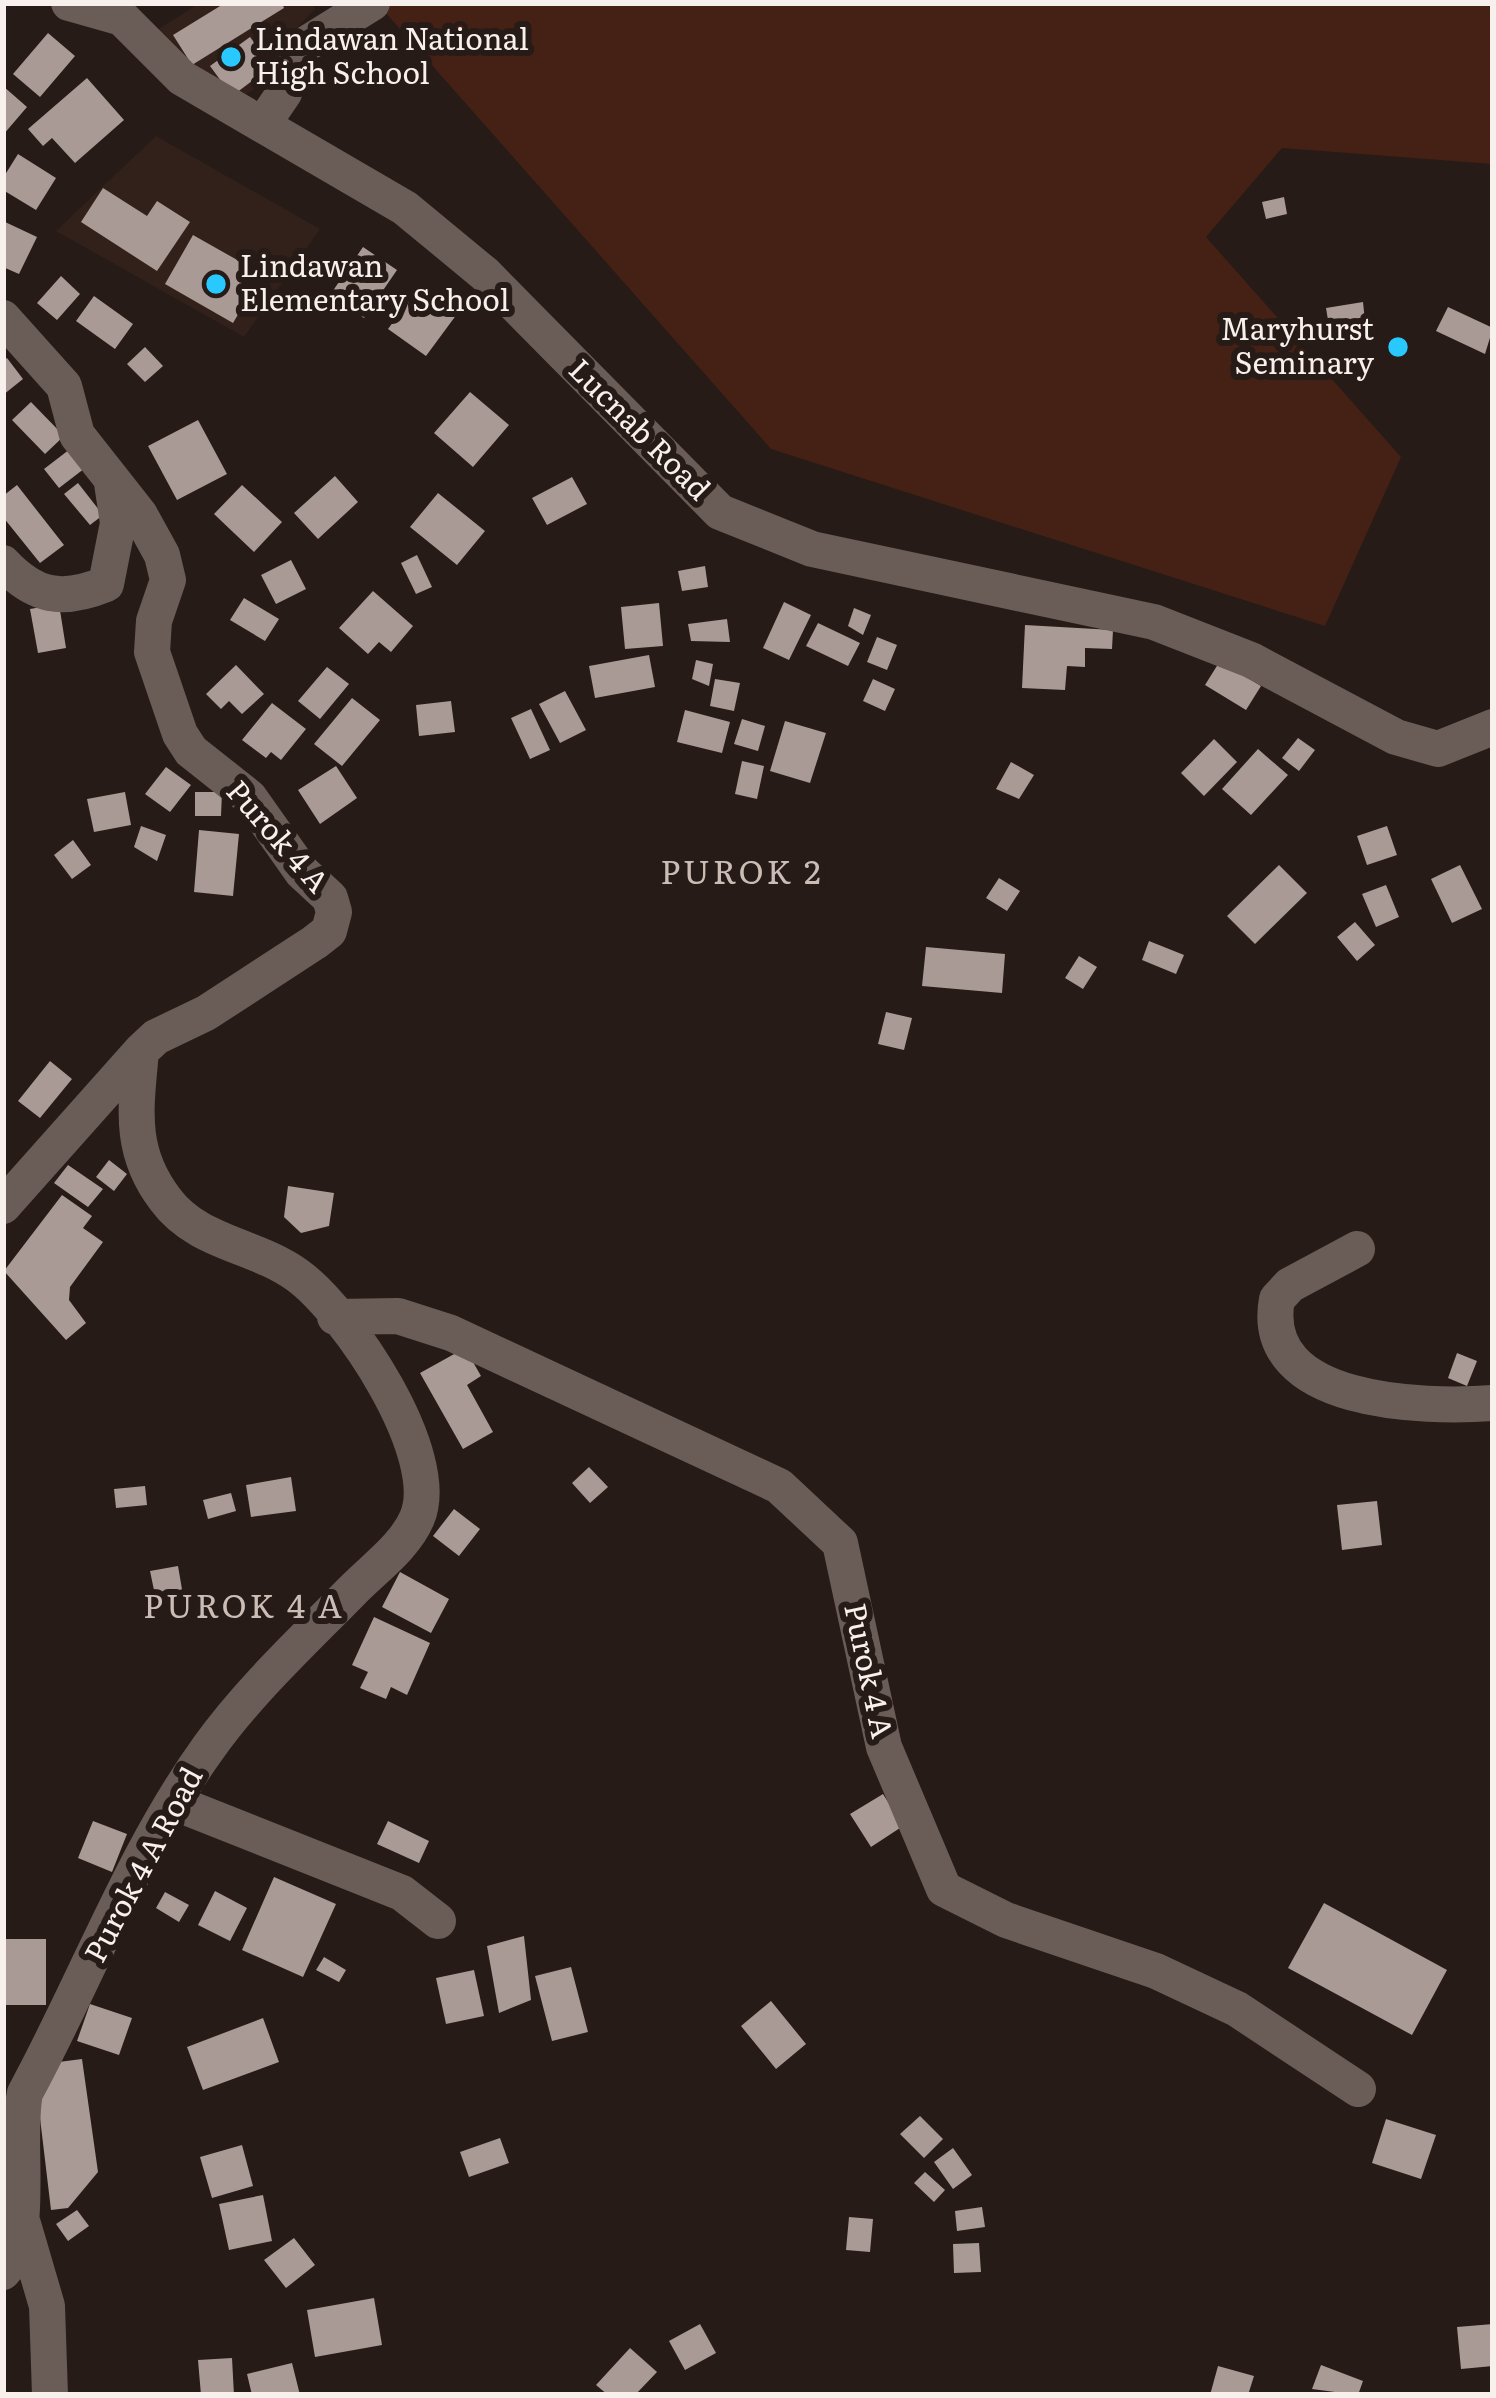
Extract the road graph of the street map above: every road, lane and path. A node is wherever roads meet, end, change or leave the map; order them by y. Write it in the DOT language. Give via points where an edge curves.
graph roads {
  1 [pos="69,3"];
  2 [pos="372,3"];
  3 [pos="263,124"];
  4 [pos="3,318"];
  5 [pos="111,479"];
  6 [pos="3,563"];
  7 [pos="1493,727"];
  8 [pos="141,1052"];
  9 [pos="3,1206"];
  10 [pos="1357,1249"];
  11 [pos="335,1317"];
  12 [pos="1493,1403"];
  13 [pos="173,1802"];
  14 [pos="438,1921"];
  15 [pos="1358,2089"];
  16 [pos="21,2215"];
  17 [pos="3,2272"];
  18 [pos="50,2395"];
  1 -- 3 [label="street, Lucnab Road" via="122,18 182,78"];
  2 -- 3 [label="street" via="298,49"];
  3 -- 7 [label="street, Lucnab Road" via="405,208 485,274 720,512 812,548 1154,622 1251,660 1396,737 1438,749"];
  4 -- 5 [label="street" via="64,386 76,435"];
  5 -- 6 [label="street" via="118,523 106,584 49,596"];
  5 -- 8 [label="street, Purok 4 A" via="162,555 168,580 152,652 180,734 249,797 334,913 315,942"];
  8 -- 9 [label="street"];
  8 -- 11 [label="street, Purok 4 A Road" via="134,1134 164,1198 201,1234 302,1278"];
  10 -- 12 [label="street" via="1277,1298 1278,1339 1299,1365 1377,1402"];
  11 -- 13 [label="street, Purok 4 A Road" via="409,1428 422,1462 418,1516 246,1702"];
  11 -- 15 [label="street, Purok 4 A" via="398,1316 451,1333 778,1486 840,1543 884,1747 944,1889 1237,2008"];
  13 -- 14 [label="street" via="402,1893"];
  13 -- 16 [label="street, Purok 4 A Road" via="25,2093"];
  16 -- 17 [label="street, Purok 4 A Road" via="13,2261"];
  16 -- 18 [label="street, Purok 4 A Road" via="47,2306"];
}
